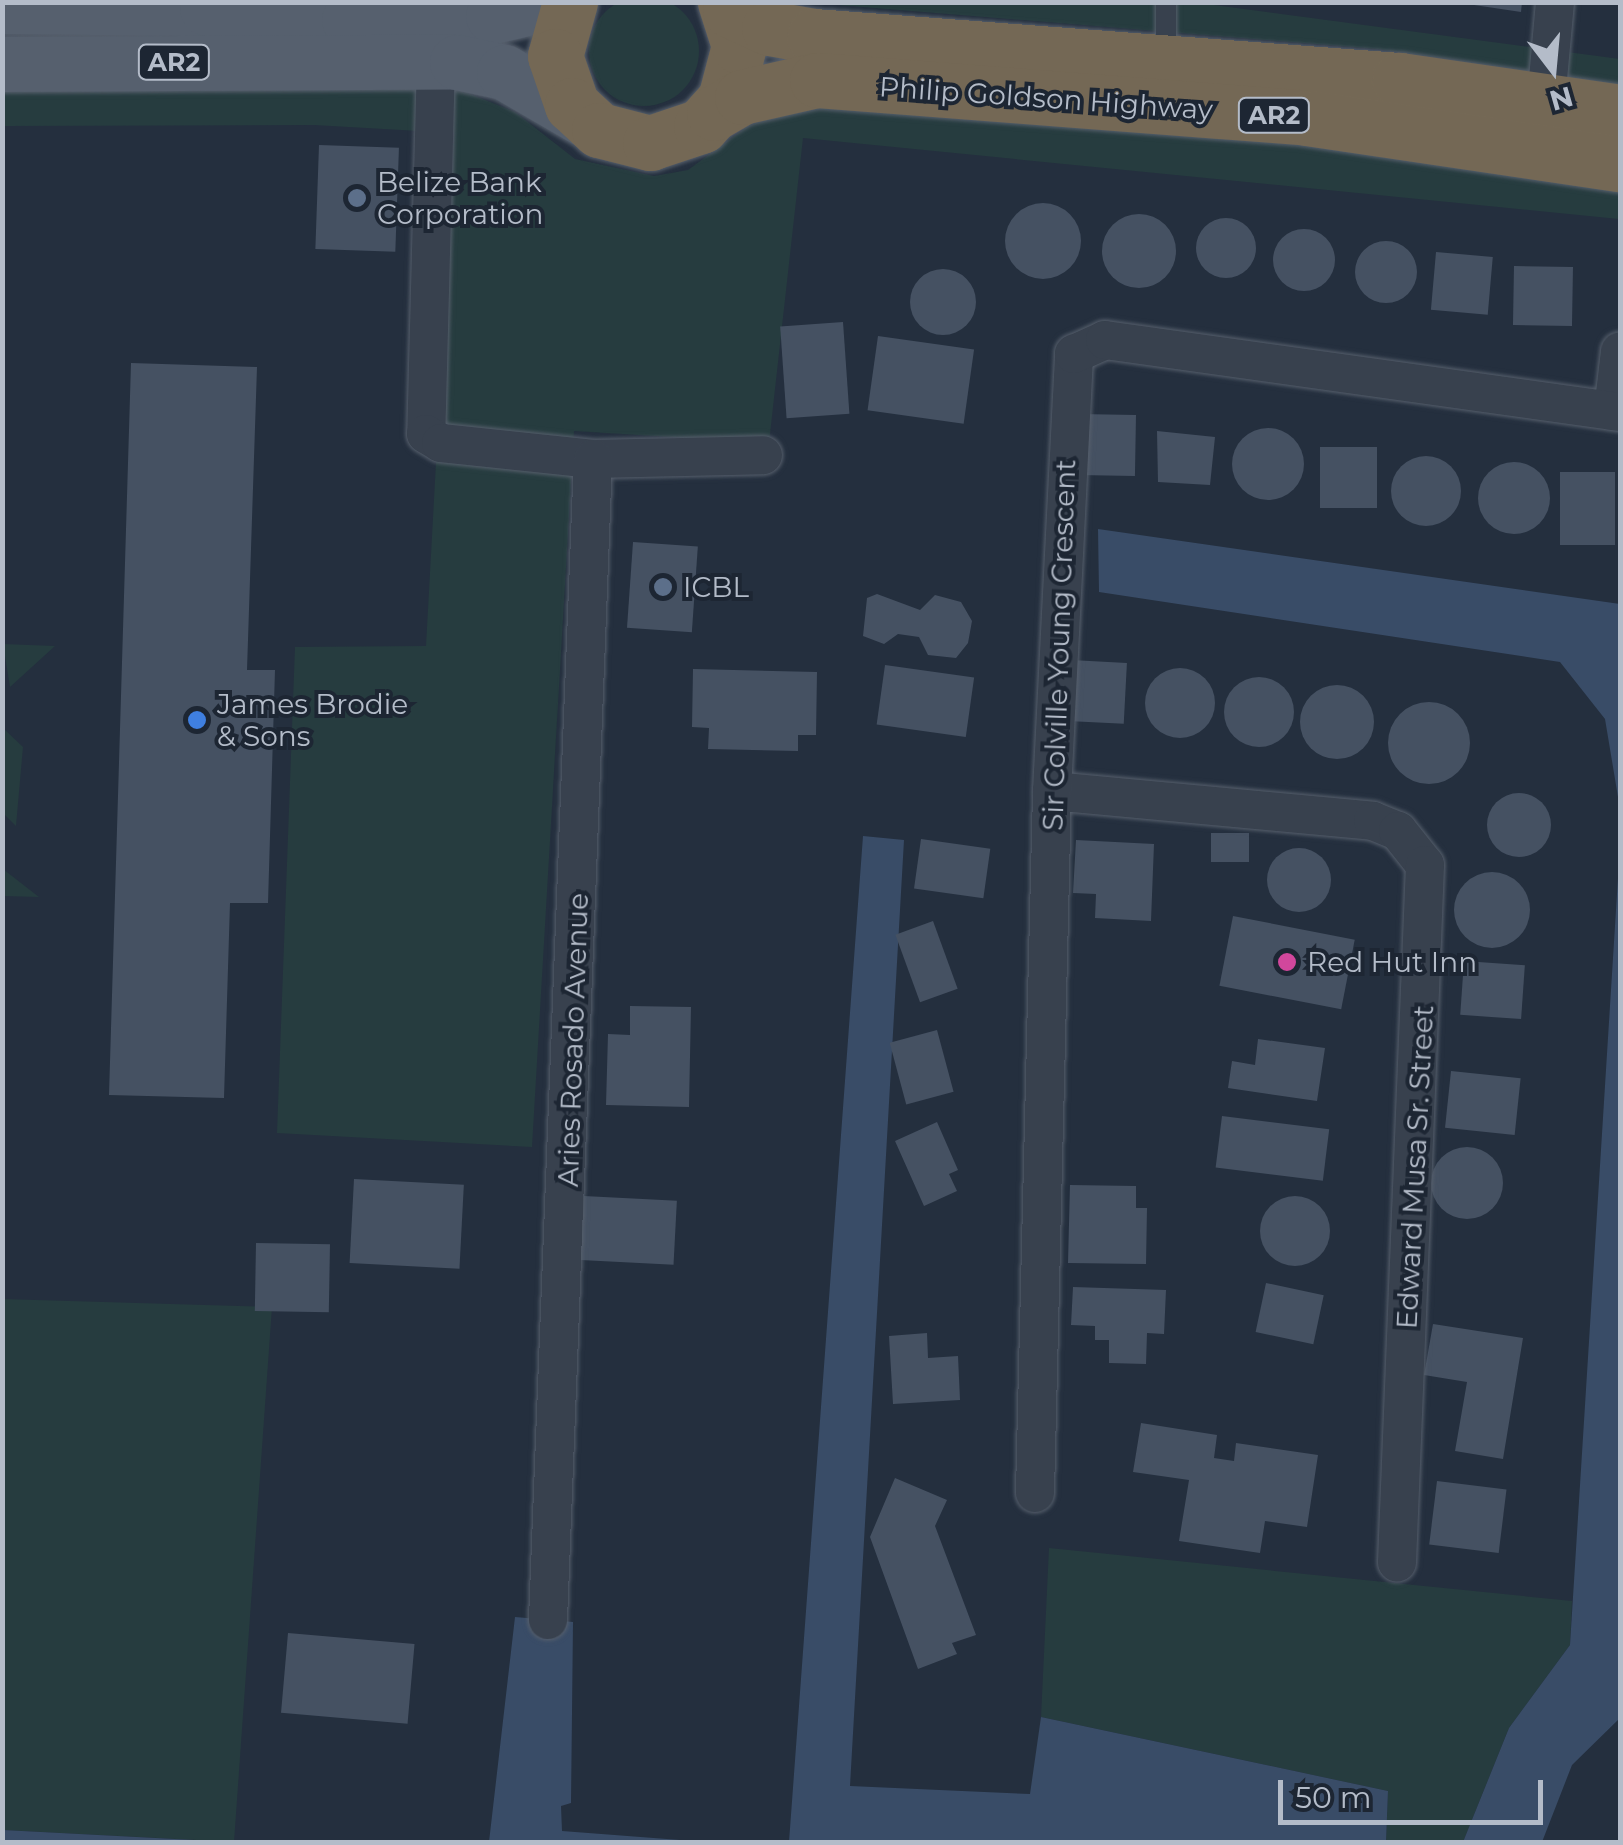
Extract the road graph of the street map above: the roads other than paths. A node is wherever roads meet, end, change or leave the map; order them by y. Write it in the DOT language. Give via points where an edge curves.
graph roads {
  1 [pos="552,2"];
  2 [pos="570,2"];
  3 [pos="1166,2"];
  4 [pos="1556,2"];
  5 [pos="2,6"];
  6 [pos="728,6"];
  7 [pos="436,61"];
  8 [pos="1166,63"];
  9 [pos="2,64"];
  10 [pos="1546,102"];
  11 [pos="1620,112"];
  12 [pos="714,114"];
  13 [pos="585,119"];
  14 [pos="1620,164"];
  15 [pos="1620,351"];
  16 [pos="1617,411"];
  17 [pos="764,455"];
  18 [pos="593,459"];
  19 [pos="1052,791"];
  20 [pos="1035,1493"];
  21 [pos="1397,1562"];
  22 [pos="548,1620"];
  1 -- 5 [label="main road" via="492,16 349,20 207,8"];
  2 -- 13 [label="highway" via="556,38 557,74"];
  3 -- 8 [label="lane"];
  4 -- 10 [label="street"];
  6 -- 8 [label="highway, Philip Goldson Highway / AR2" via="769,28 814,36"];
  6 -- 12 [label="highway" via="738,66"];
  7 -- 9 [label="main road, AR2"];
  7 -- 13 [label="main road, AR2" via="504,72"];
  7 -- 18 [label="street" via="426,434 453,444"];
  8 -- 10 [label="highway, Philip Goldson Highway / AR2" via="1399,80"];
  10 -- 11 [label="highway, Philip Goldson Highway / AR2"];
  12 -- 13 [label="highway, Philip Goldson Highway" via="685,134 650,143 616,138"];
  12 -- 14 [label="highway, Philip Goldson Highway / AR2" via="742,97 817,80 1307,118"];
  15 -- 16 [label="street"];
  16 -- 19 [label="street, Sir Colville Young Crescent" via="1104,340 1081,346 1071,365"];
  17 -- 18 [label="street"];
  18 -- 22 [label="street, Aries Rosado Avenue"];
  19 -- 20 [label="street, Sir Colville Young Crescent"];
  19 -- 21 [label="street, Edward Musa Sr. Street" via="1374,822 1398,831 1425,865"];
}
